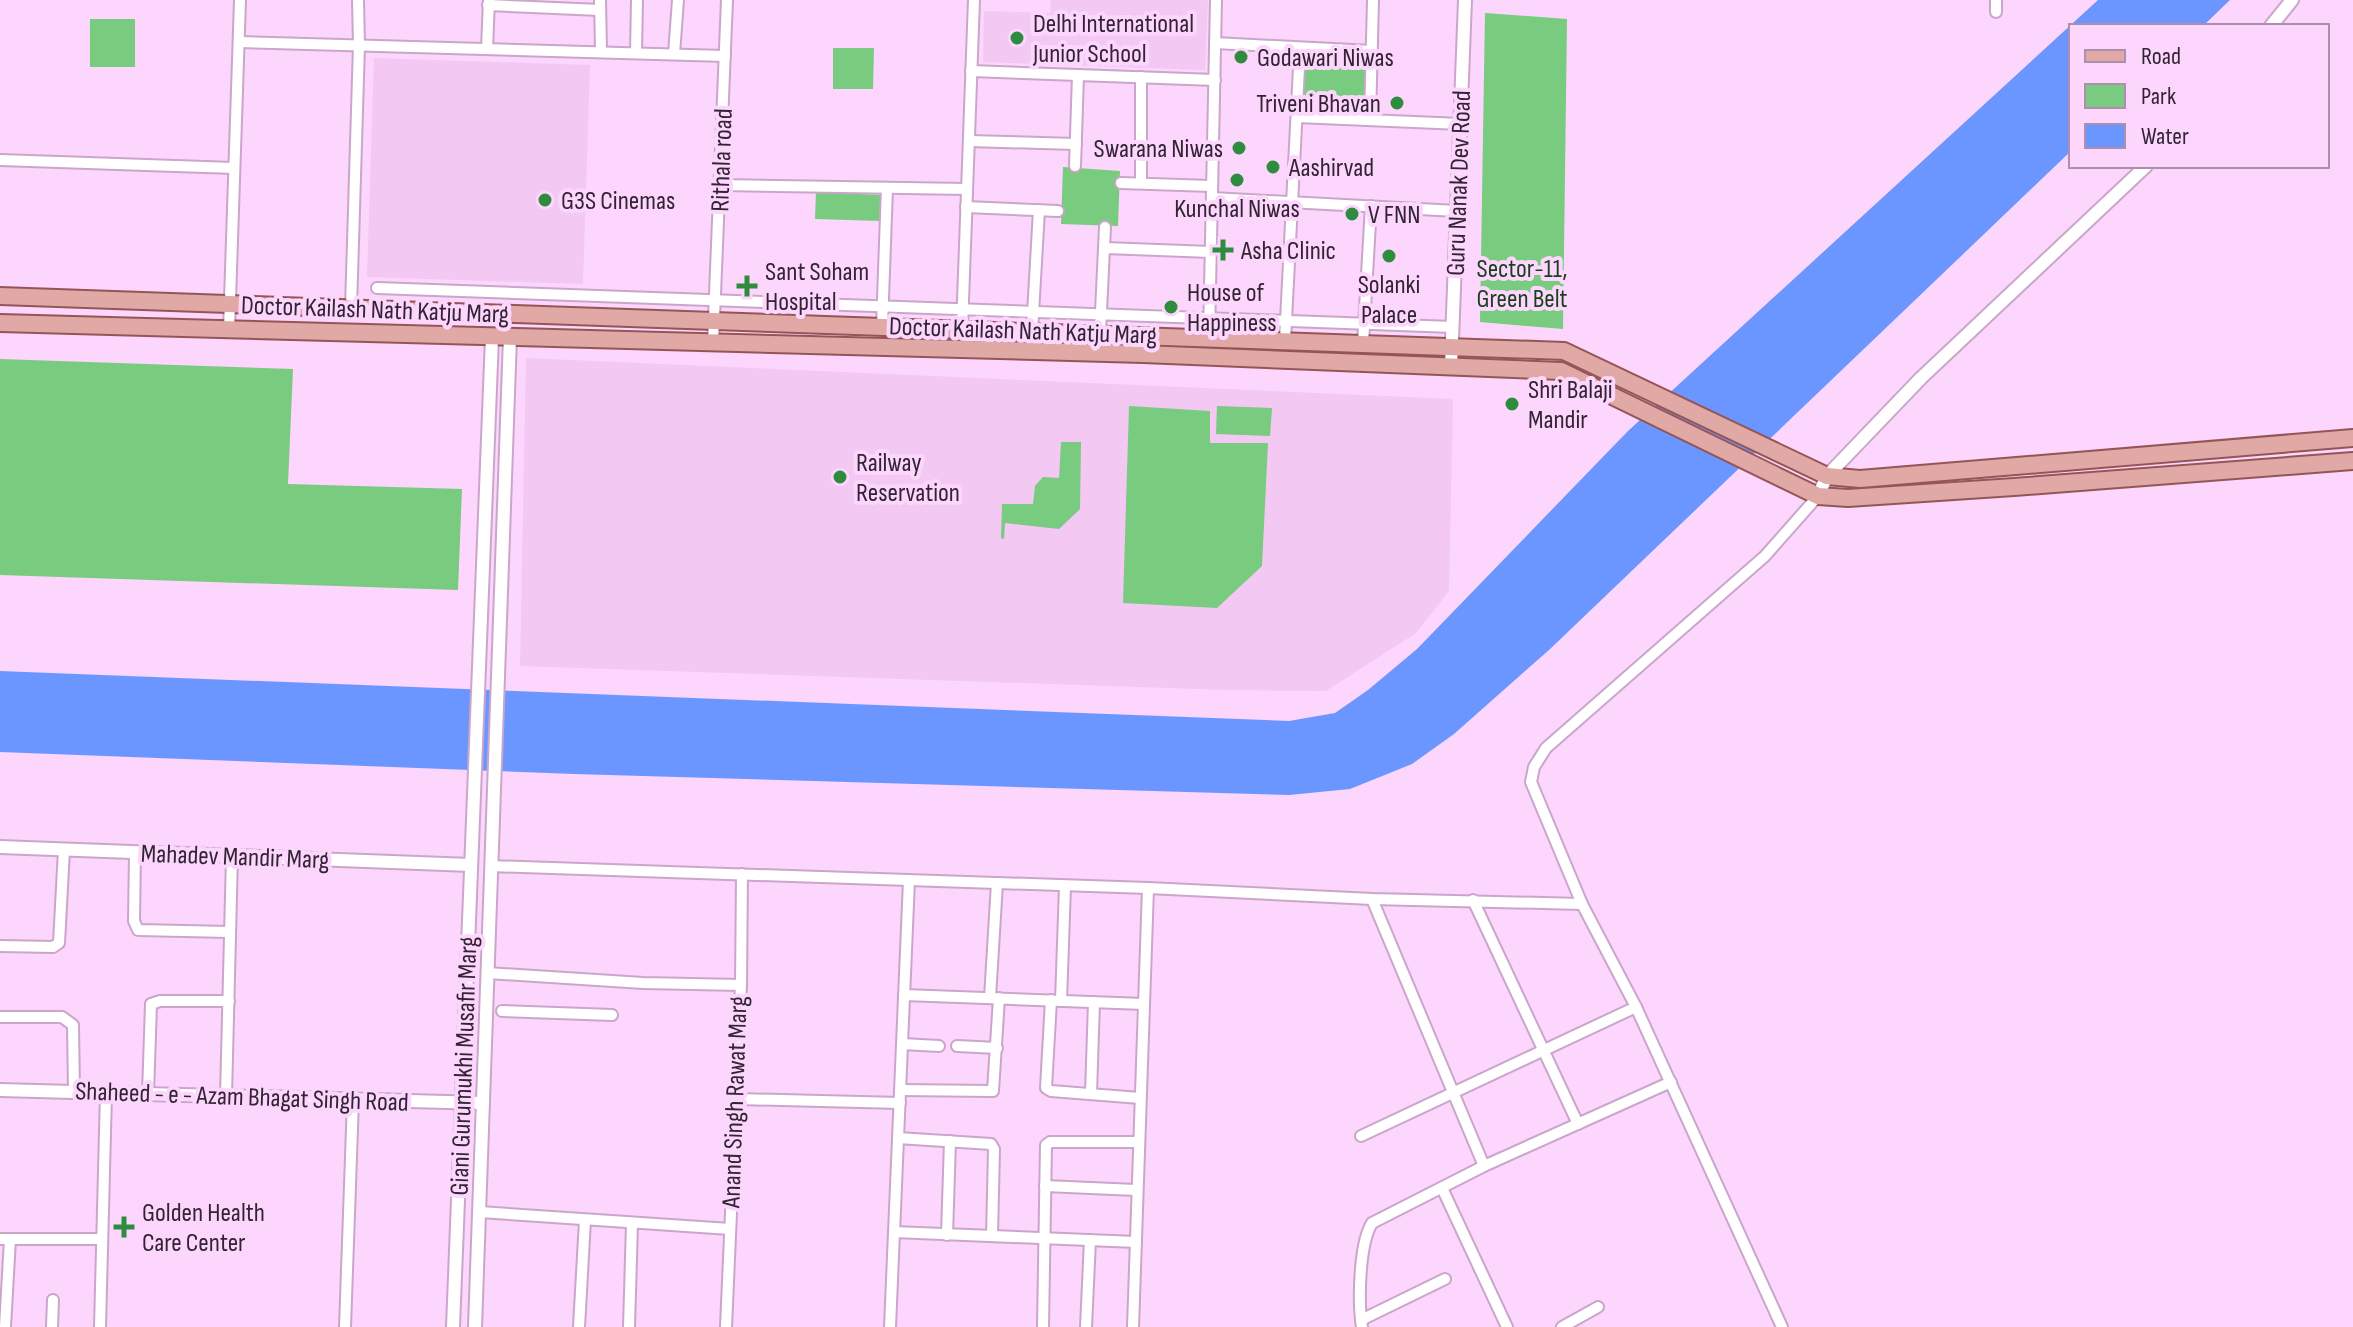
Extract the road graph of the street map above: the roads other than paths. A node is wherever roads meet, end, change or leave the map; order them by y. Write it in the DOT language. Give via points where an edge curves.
graph roads {
  1 [pos="240,0"];
  2 [pos="358,0"];
  3 [pos="637,0"];
  4 [pos="678,0"];
  5 [pos="727,0"];
  6 [pos="974,0"];
  7 [pos="1216,0"];
  8 [pos="1373,0"];
  9 [pos="1465,0"];
  10 [pos="2292,0"];
  11 [pos="488,3"];
  12 [pos="600,5"];
  13 [pos="2273,24"];
  14 [pos="239,42"];
  15 [pos="1215,43"];
  16 [pos="359,45"];
  17 [pos="1300,48"];
  18 [pos="487,49"];
  19 [pos="1372,51"];
  20 [pos="601,52"];
  21 [pos="636,53"];
  22 [pos="674,54"];
  23 [pos="725,56"];
  24 [pos="971,71"];
  25 [pos="1078,75"];
  26 [pos="1141,77"];
  27 [pos="1215,80"];
  28 [pos="1297,117"];
  29 [pos="1370,120"];
  30 [pos="1461,124"];
  31 [pos="969,141"];
  32 [pos="1076,144"];
  33 [pos="0,160"];
  34 [pos="1075,166"];
  35 [pos="234,168"];
  36 [pos="2144,168"];
  37 [pos="1121,183"];
  38 [pos="1141,183"];
  39 [pos="720,185"];
  40 [pos="1211,186"];
  41 [pos="887,188"];
  42 [pos="967,189"];
  43 [pos="1212,198"];
  44 [pos="1292,202"];
  45 [pos="1371,206"];
  46 [pos="966,207"];
  47 [pos="1039,210"];
  48 [pos="1058,211"];
  49 [pos="1457,211"];
  50 [pos="1105,227"];
  51 [pos="1105,248"];
  52 [pos="1211,252"];
  53 [pos="377,288"];
  54 [pos="0,296"];
  55 [pos="715,300"];
  56 [pos="230,304"];
  57 [pos="351,308"];
  58 [pos="883,308"];
  59 [pos="963,309"];
  60 [pos="1033,312"];
  61 [pos="1101,315"];
  62 [pos="1210,319"];
  63 [pos="714,320"];
  64 [pos="1286,321"];
  65 [pos="0,323"];
  66 [pos="1364,325"];
  67 [pos="882,326"];
  68 [pos="1453,327"];
  69 [pos="962,328"];
  70 [pos="229,330"];
  71 [pos="1032,331"];
  72 [pos="1100,333"];
  73 [pos="492,337"];
  74 [pos="510,337"];
  75 [pos="1209,337"];
  76 [pos="1285,340"];
  77 [pos="713,343"];
  78 [pos="1363,343"];
  79 [pos="1452,346"];
  80 [pos="1451,366"];
  81 [pos="2353,438"];
  82 [pos="2353,461"];
  83 [pos="1827,476"];
  84 [pos="1818,496"];
  85 [pos="0,847"];
  86 [pos="64,850"];
  87 [pos="135,852"];
  88 [pos="232,856"];
  89 [pos="471,865"];
  90 [pos="491,866"];
  91 [pos="742,874"];
  92 [pos="909,880"];
  93 [pos="997,883"];
  94 [pos="1065,886"];
  95 [pos="1148,888"];
  96 [pos="1372,899"];
  97 [pos="1473,900"];
  98 [pos="1582,904"];
  99 [pos="230,932"];
  100 [pos="0,946"];
  101 [pos="487,973"];
  102 [pos="741,985"];
  103 [pos="904,995"];
  104 [pos="995,998"];
  105 [pos="229,1001"];
  106 [pos="1056,1001"];
  107 [pos="1094,1002"];
  108 [pos="1144,1004"];
  109 [pos="1636,1007"];
  110 [pos="502,1011"];
  111 [pos="612,1015"];
  112 [pos="0,1017"];
  113 [pos="902,1044"];
  114 [pos="939,1046"];
  115 [pos="957,1046"];
  116 [pos="997,1048"];
  117 [pos="1543,1051"];
  118 [pos="1671,1082"];
  119 [pos="0,1090"];
  120 [pos="900,1090"];
  121 [pos="74,1092"];
  122 [pos="106,1093"];
  123 [pos="1453,1093"];
  124 [pos="148,1094"];
  125 [pos="1091,1094"];
  126 [pos="226,1096"];
  127 [pos="1140,1098"];
  128 [pos="738,1099"];
  129 [pos="353,1100"];
  130 [pos="461,1103"];
  131 [pos="483,1103"];
  132 [pos="900,1103"];
  133 [pos="1578,1124"];
  134 [pos="1361,1136"];
  135 [pos="898,1138"];
  136 [pos="950,1141"];
  137 [pos="1137,1142"];
  138 [pos="1484,1166"];
  139 [pos="1045,1186"];
  140 [pos="1442,1188"];
  141 [pos="1136,1190"];
  142 [pos="480,1212"];
  143 [pos="585,1220"];
  144 [pos="632,1224"];
  145 [pos="730,1229"];
  146 [pos="894,1232"];
  147 [pos="947,1235"];
  148 [pos="992,1236"];
  149 [pos="1043,1238"];
  150 [pos="5,1239"];
  151 [pos="102,1239"];
  152 [pos="1090,1240"];
  153 [pos="1136,1242"];
  154 [pos="1445,1279"];
  155 [pos="53,1300"];
  156 [pos="1598,1307"];
  157 [pos="1362,1324"];
  158 [pos="5,1327"];
  159 [pos="52,1327"];
  160 [pos="100,1327"];
  161 [pos="345,1327"];
  162 [pos="453,1327"];
  163 [pos="475,1327"];
  164 [pos="579,1327"];
  165 [pos="629,1327"];
  166 [pos="726,1327"];
  167 [pos="890,1327"];
  168 [pos="1043,1327"];
  169 [pos="1086,1327"];
  170 [pos="1133,1327"];
  171 [pos="1507,1327"];
  172 [pos="1562,1327"];
  173 [pos="1782,1327"];
  1 -- 14 [label="street"];
  2 -- 16 [label="street"];
  3 -- 21 [label="street"];
  4 -- 22 [label="street"];
  5 -- 23 [label="street, Rithala road"];
  6 -- 24 [label="street"];
  7 -- 15 [label="street"];
  8 -- 19 [label="street"];
  9 -- 30 [label="street, Guru Nanak Dev Road"];
  10 -- 13 [label="street"];
  11 -- 12 [label="street"];
  11 -- 18 [label="street"];
  12 -- 20 [label="street"];
  14 -- 16 [label="street"];
  14 -- 35 [label="street"];
  15 -- 17 [label="street"];
  15 -- 27 [label="street"];
  16 -- 18 [label="street"];
  16 -- 57 [label="street"];
  17 -- 19 [label="street"];
  17 -- 28 [label="street"];
  18 -- 20 [label="street"];
  19 -- 29 [label="street"];
  20 -- 21 [label="street"];
  21 -- 22 [label="street"];
  22 -- 23 [label="street"];
  23 -- 39 [label="street, Rithala road"];
  24 -- 25 [label="street"];
  24 -- 31 [label="street"];
  25 -- 26 [label="street"];
  25 -- 32 [label="street"];
  26 -- 27 [label="street"];
  26 -- 38 [label="street"];
  27 -- 40 [label="street"];
  28 -- 29 [label="street"];
  28 -- 44 [label="street"];
  29 -- 30 [label="street"];
  30 -- 49 [label="street, Guru Nanak Dev Road"];
  31 -- 32 [label="street"];
  31 -- 42 [label="street"];
  32 -- 34 [label="street"];
  33 -- 35 [label="street"];
  35 -- 56 [label="street"];
  36 -- 83 [label="street" via="1921,378"];
  37 -- 38 [label="street"];
  38 -- 40 [label="street"];
  39 -- 41 [label="street"];
  39 -- 55 [label="street, Rithala road"];
  40 -- 43 [label="street"];
  41 -- 42 [label="street"];
  41 -- 58 [label="street"];
  42 -- 46 [label="street"];
  43 -- 44 [label="street"];
  43 -- 52 [label="street"];
  44 -- 45 [label="street"];
  44 -- 64 [label="street"];
  45 -- 49 [label="street"];
  45 -- 66 [label="street"];
  46 -- 47 [label="street"];
  46 -- 59 [label="street"];
  47 -- 48 [label="street"];
  47 -- 60 [label="street"];
  49 -- 68 [label="street, Guru Nanak Dev Road"];
  50 -- 51 [label="street"];
  51 -- 52 [label="street"];
  51 -- 61 [label="street"];
  52 -- 62 [label="street"];
  53 -- 55 [label="street"];
  54 -- 56 [label="main road, Doctor Kailash Nath Katju Marg"];
  55 -- 58 [label="street"];
  55 -- 63 [label="street, Rithala road"];
  56 -- 57 [label="main road, Doctor Kailash Nath Katju Marg"];
  56 -- 70 [label="street"];
  57 -- 63 [label="main road, Doctor Kailash Nath Katju Marg"];
  58 -- 59 [label="street"];
  58 -- 67 [label="street"];
  59 -- 60 [label="street"];
  59 -- 69 [label="street"];
  60 -- 61 [label="street"];
  60 -- 71 [label="street"];
  61 -- 62 [label="street"];
  61 -- 72 [label="street"];
  62 -- 64 [label="street"];
  62 -- 75 [label="street"];
  63 -- 67 [label="main road, Doctor Kailash Nath Katju Marg"];
  63 -- 77 [label="street, Rithala road"];
  64 -- 66 [label="street"];
  64 -- 76 [label="street"];
  65 -- 70 [label="main road, Doctor Kailash Nath Katju Marg"];
  66 -- 68 [label="street"];
  66 -- 78 [label="street"];
  67 -- 69 [label="main road, Doctor Kailash Nath Katju Marg"];
  68 -- 79 [label="street, Guru Nanak Dev Road"];
  69 -- 71 [label="main road, Doctor Kailash Nath Katju Marg"];
  70 -- 73 [label="main road, Doctor Kailash Nath Katju Marg"];
  71 -- 72 [label="main road, Doctor Kailash Nath Katju Marg"];
  72 -- 75 [label="main road, Doctor Kailash Nath Katju Marg"];
  73 -- 74 [label="main road, Doctor Kailash Nath Katju Marg"];
  73 -- 89 [label="street, Giani Gurumukhi Musafir Marg"];
  74 -- 77 [label="main road, Doctor Kailash Nath Katju Marg"];
  74 -- 90 [label="street, Giani Gurumukhi Musafir Marg"];
  75 -- 76 [label="main road, Doctor Kailash Nath Katju Marg"];
  76 -- 78 [label="main road, Doctor Kailash Nath Katju Marg"];
  77 -- 80 [label="main road, Doctor Kailash Nath Katju Marg"];
  78 -- 79 [label="main road, Doctor Kailash Nath Katju Marg"];
  79 -- 80 [label="street, Guru Nanak Dev Road"];
  79 -- 83 [label="main road, Doctor Kailash Nath Katju Marg" via="1564,351"];
  80 -- 84 [label="main road, Doctor Kailash Nath Katju Marg" via="1561,371"];
  81 -- 83 [label="main road" via="1860,479"];
  82 -- 84 [label="main road"];
  83 -- 84 [label="street"];
  84 -- 98 [label="street" via="1765,556 1559,736 1534,767 1536,800"];
  85 -- 86 [label="street, Mahadev Mandir Marg"];
  86 -- 87 [label="street, Mahadev Mandir Marg"];
  86 -- 100 [label="street" via="59,943"];
  87 -- 88 [label="street, Mahadev Mandir Marg"];
  87 -- 99 [label="street" via="138,930"];
  88 -- 89 [label="street, Mahadev Mandir Marg"];
  88 -- 99 [label="street"];
  89 -- 130 [label="street, Giani Gurumukhi Musafir Marg"];
  90 -- 91 [label="street"];
  90 -- 101 [label="street, Giani Gurumukhi Musafir Marg"];
  91 -- 92 [label="street"];
  91 -- 102 [label="street"];
  92 -- 93 [label="street"];
  92 -- 103 [label="street"];
  93 -- 94 [label="street"];
  93 -- 104 [label="street"];
  94 -- 95 [label="street"];
  94 -- 106 [label="street"];
  95 -- 96 [label="street"];
  95 -- 108 [label="street"];
  96 -- 97 [label="street"];
  96 -- 123 [label="street"];
  97 -- 98 [label="street"];
  97 -- 117 [label="street"];
  98 -- 109 [label="street"];
  99 -- 105 [label="street"];
  101 -- 102 [label="street, Anand Singh Rawat Marg"];
  101 -- 131 [label="street, Giani Gurumukhi Musafir Marg"];
  102 -- 128 [label="street, Anand Singh Rawat Marg"];
  103 -- 104 [label="street"];
  103 -- 113 [label="street"];
  104 -- 106 [label="street"];
  104 -- 116 [label="street"];
  105 -- 124 [label="street" via="151,1004"];
  105 -- 126 [label="street"];
  106 -- 107 [label="street"];
  106 -- 125 [label="street" via="1046,1088"];
  107 -- 108 [label="street"];
  107 -- 125 [label="street"];
  108 -- 127 [label="street"];
  109 -- 117 [label="street"];
  109 -- 118 [label="street"];
  110 -- 111 [label="street"];
  112 -- 121 [label="street" via="70,1021"];
  113 -- 114 [label="street"];
  113 -- 120 [label="street"];
  115 -- 116 [label="street"];
  116 -- 120 [label="street" via="993,1091"];
  117 -- 123 [label="street"];
  117 -- 133 [label="street"];
  118 -- 133 [label="street"];
  118 -- 173 [label="street"];
  119 -- 121 [label="street, Shaheed - e - Azam Bhagat Singh Road"];
  120 -- 132 [label="street"];
  121 -- 122 [label="street, Shaheed - e - Azam Bhagat Singh Road"];
  122 -- 124 [label="street, Shaheed - e - Azam Bhagat Singh Road"];
  122 -- 151 [label="street"];
  123 -- 134 [label="street"];
  123 -- 138 [label="street"];
  124 -- 126 [label="street, Shaheed - e - Azam Bhagat Singh Road"];
  125 -- 127 [label="street"];
  126 -- 129 [label="street, Shaheed - e - Azam Bhagat Singh Road"];
  127 -- 137 [label="street"];
  128 -- 132 [label="street"];
  128 -- 145 [label="street, Anand Singh Rawat Marg"];
  129 -- 130 [label="street, Shaheed - e - Azam Bhagat Singh Road"];
  129 -- 161 [label="street"];
  130 -- 131 [label="street, Shaheed - e - Azam Bhagat Singh Road"];
  130 -- 162 [label="street, Giani Gurumukhi Musafir Marg"];
  131 -- 142 [label="street, Giani Gurumukhi Musafir Marg"];
  132 -- 135 [label="street"];
  133 -- 138 [label="street"];
  135 -- 136 [label="street"];
  135 -- 146 [label="street"];
  136 -- 147 [label="street"];
  136 -- 148 [label="street" via="993,1146"];
  137 -- 139 [label="street" via="1050,1142"];
  137 -- 141 [label="street"];
  138 -- 140 [label="street"];
  139 -- 141 [label="street"];
  139 -- 149 [label="street"];
  140 -- 157 [label="street" via="1379,1218 1367,1231"];
  140 -- 171 [label="street"];
  141 -- 153 [label="street"];
  142 -- 143 [label="street"];
  142 -- 163 [label="street, Giani Gurumukhi Musafir Marg"];
  143 -- 144 [label="street"];
  143 -- 164 [label="street"];
  144 -- 145 [label="street"];
  144 -- 165 [label="street"];
  145 -- 166 [label="street, Anand Singh Rawat Marg"];
  146 -- 147 [label="street"];
  146 -- 167 [label="street"];
  147 -- 148 [label="street"];
  148 -- 149 [label="street"];
  149 -- 152 [label="street"];
  149 -- 168 [label="street"];
  150 -- 151 [label="street"];
  150 -- 158 [label="street"];
  151 -- 160 [label="street"];
  152 -- 153 [label="street"];
  152 -- 169 [label="street"];
  153 -- 170 [label="street"];
  154 -- 157 [label="street"];
  155 -- 159 [label="street"];
  156 -- 172 [label="street"];
}
